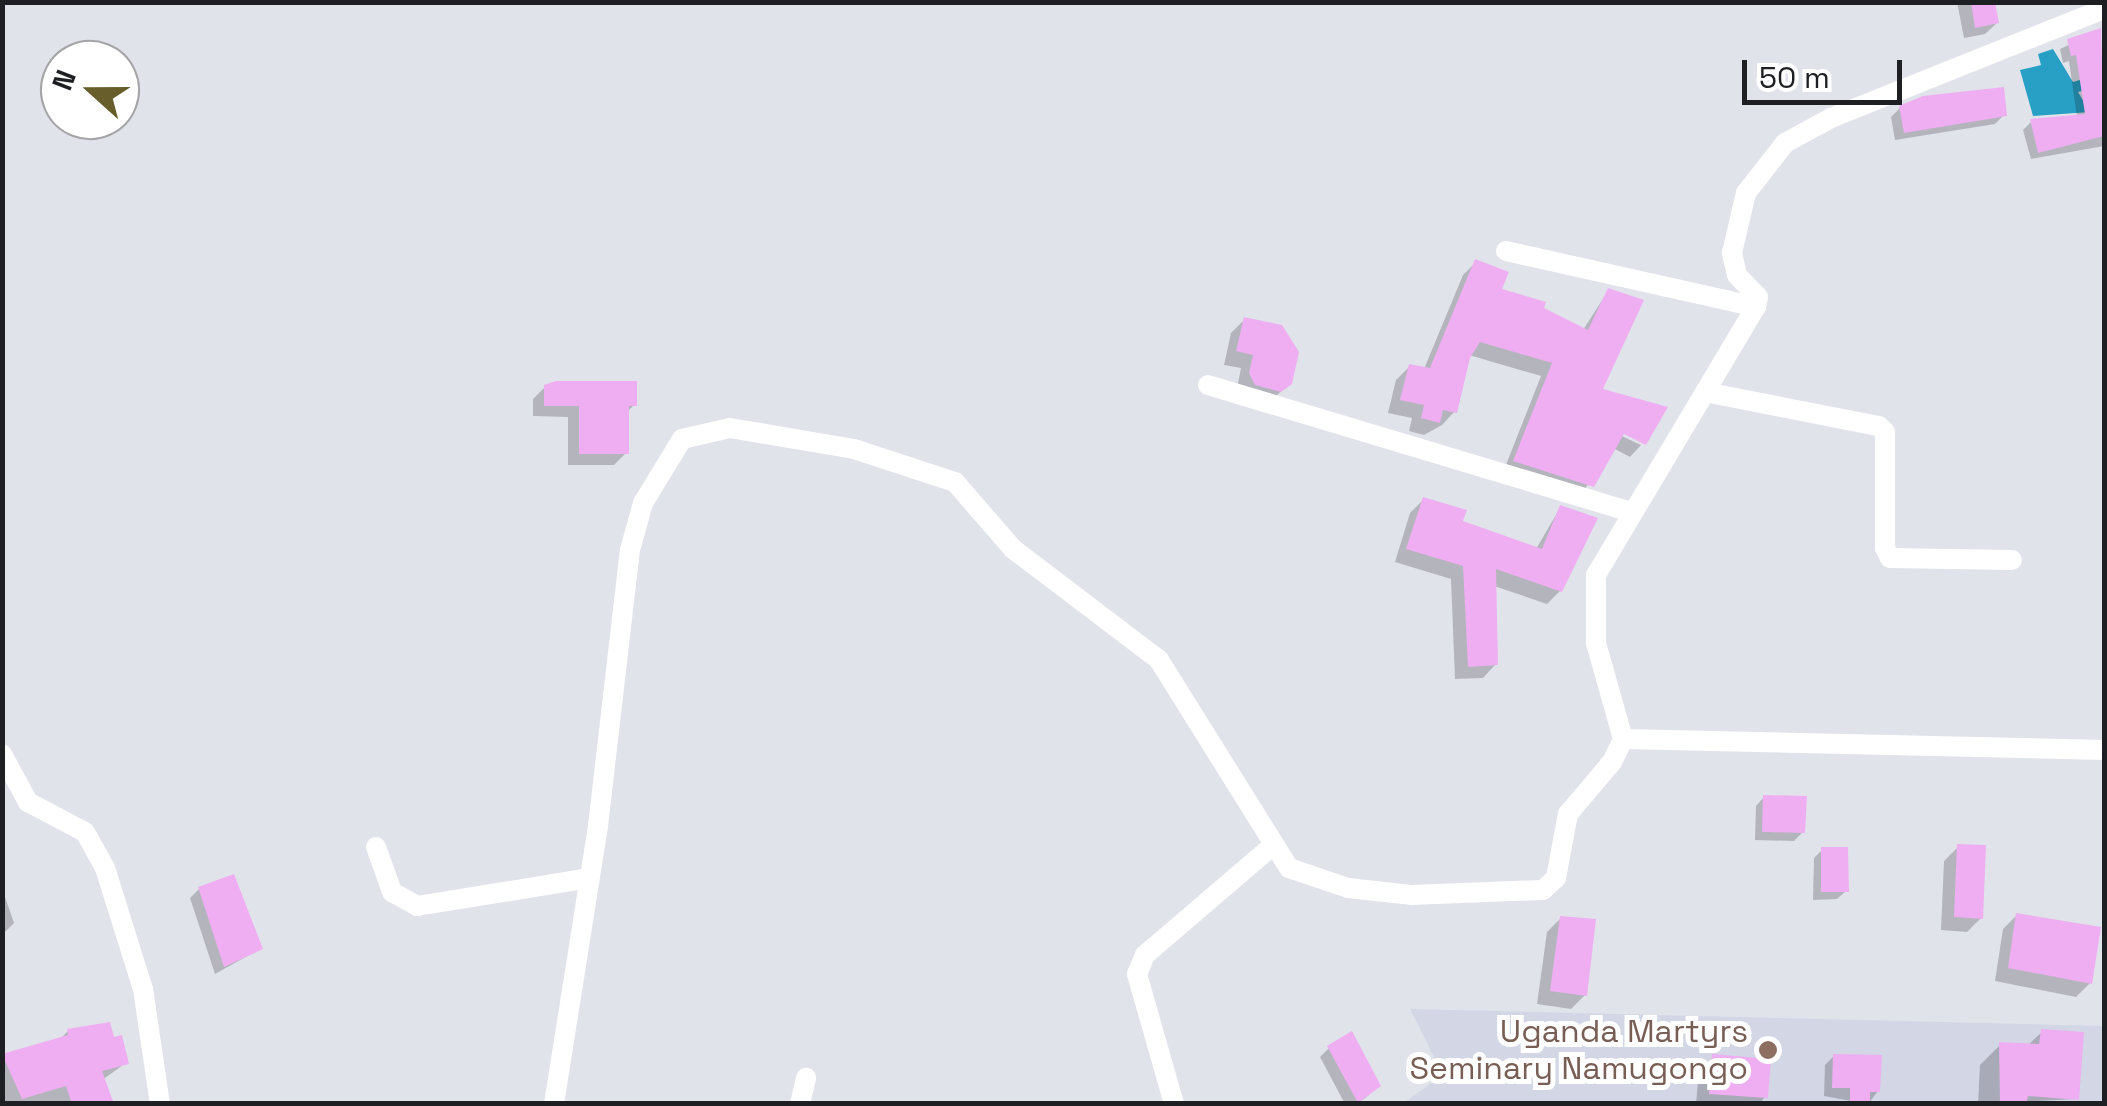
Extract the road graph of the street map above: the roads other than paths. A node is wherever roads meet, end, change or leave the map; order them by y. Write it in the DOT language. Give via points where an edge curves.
graph roads {
  1 [pos="2104,9"];
  2 [pos="1506,251"];
  3 [pos="1756,307"];
  4 [pos="1208,385"];
  5 [pos="1704,392"];
  6 [pos="1630,512"];
  7 [pos="2012,560"];
  8 [pos="1623,739"];
  9 [pos="2104,750"];
  10 [pos="2,754"];
  11 [pos="376,847"];
  12 [pos="1270,847"];
  13 [pos="589,878"];
  14 [pos="806,1078"];
  15 [pos="160,1104"];
  16 [pos="554,1104"];
  17 [pos="800,1104"];
  18 [pos="1174,1104"];
  1 -- 3 [label="street" via="1785,143 1746,193 1736,226 1737,276 1758,296"];
  2 -- 3 [label="street"];
  3 -- 5 [label="street"];
  4 -- 6 [label="street"];
  5 -- 6 [label="street"];
  5 -- 7 [label="street" via="1879,426 1885,432 1884,548 1890,558"];
  6 -- 8 [label="street" via="1596,574 1591,608"];
  8 -- 9 [label="street"];
  8 -- 12 [label="street" via="1568,814 1556,878 1542,890 1444,897 1348,888 1289,868"];
  10 -- 15 [label="street" via="28,802 85,832 105,868 143,990"];
  11 -- 13 [label="street" via="392,892 416,906"];
  12 -- 13 [label="street" via="1159,660 1013,548 955,482 854,450 730,428 682,439 643,503 612,670"];
  12 -- 18 [label="street" via="1144,954 1137,974"];
  13 -- 16 [label="street"];
  14 -- 17 [label="street"];
}
